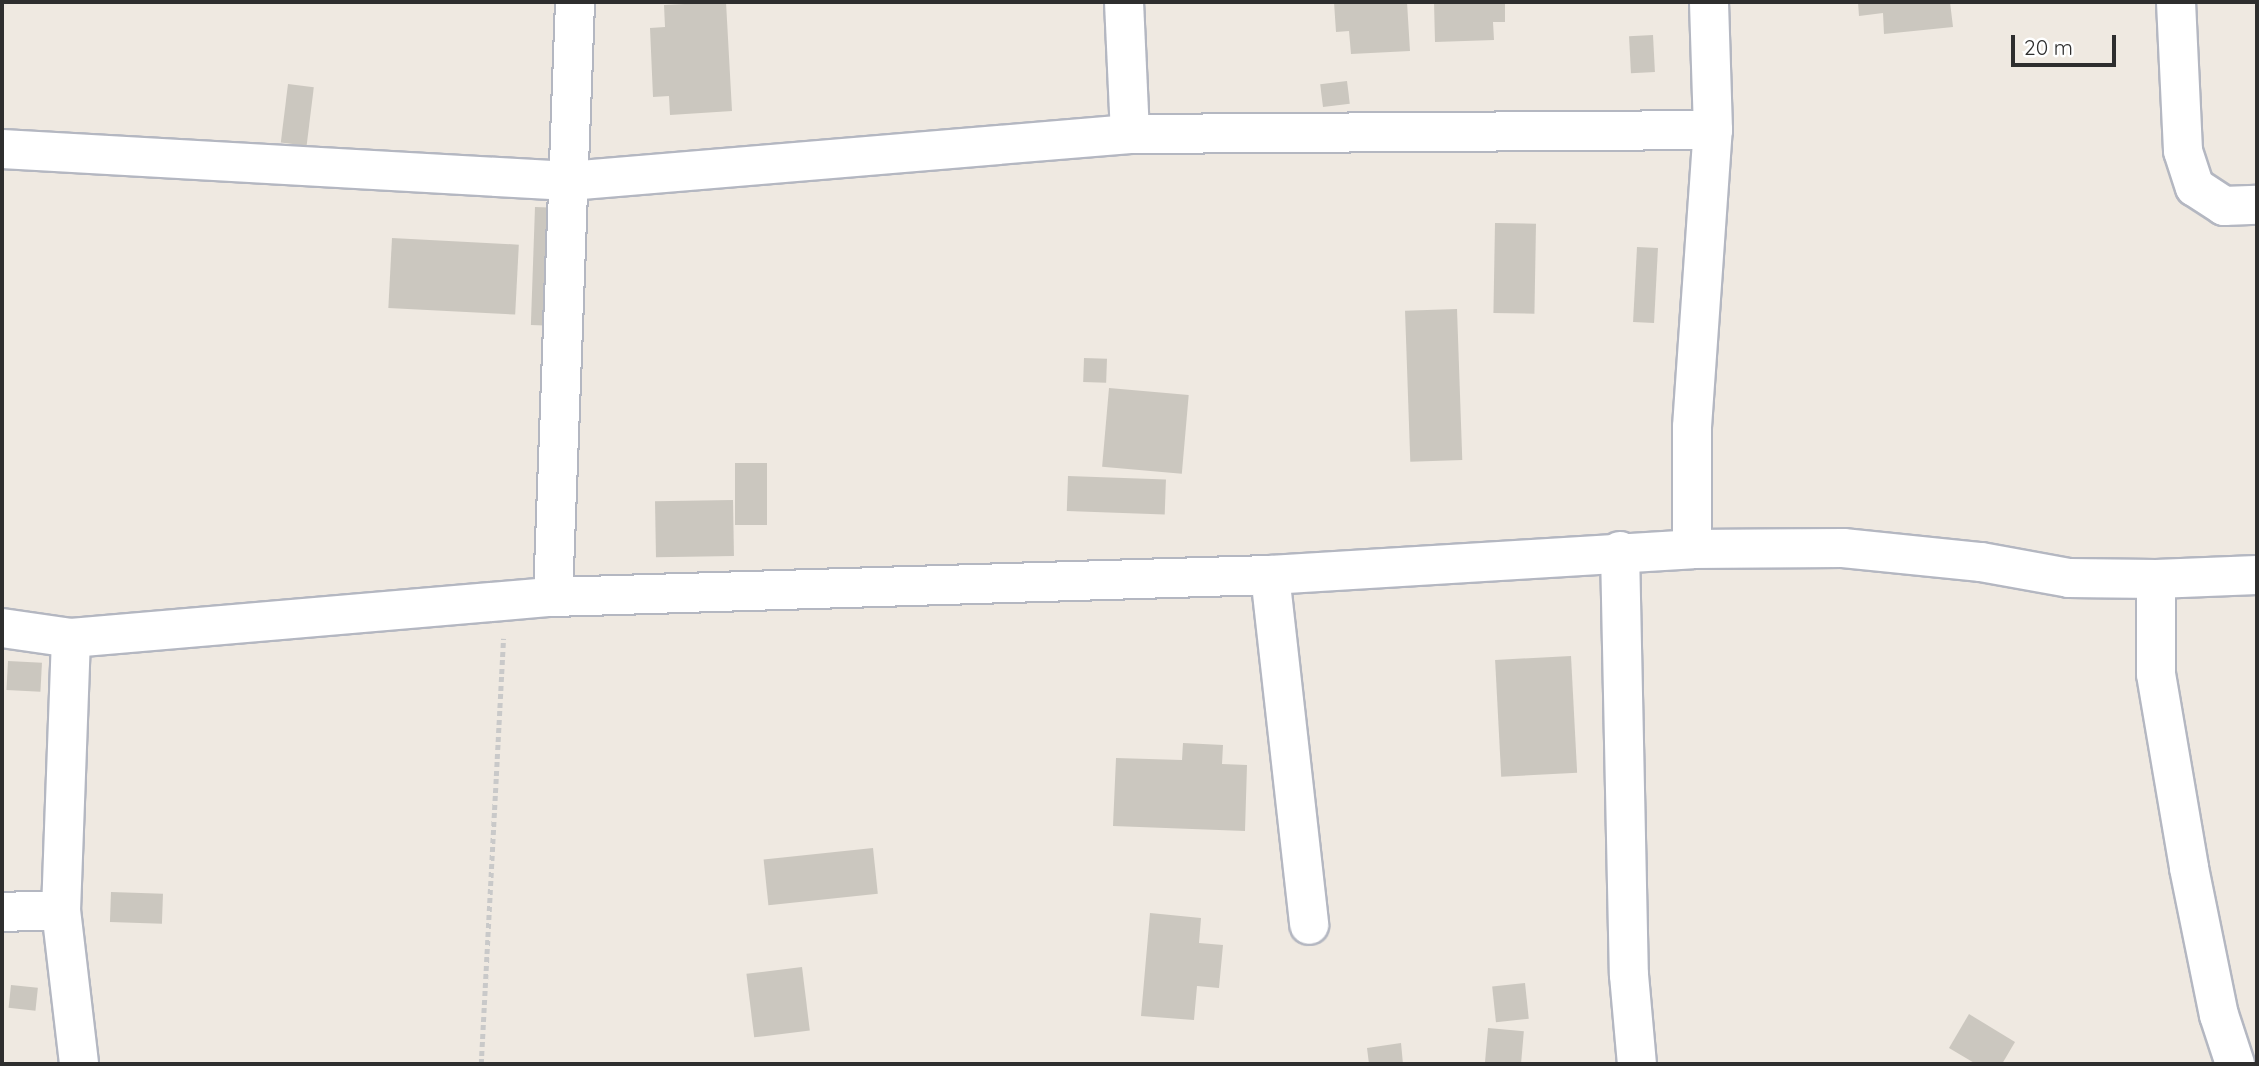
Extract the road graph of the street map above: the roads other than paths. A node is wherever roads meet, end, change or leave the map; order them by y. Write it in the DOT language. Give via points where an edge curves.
graph roads {
  1 [pos="575,2"];
  2 [pos="1124,2"];
  3 [pos="1709,2"];
  4 [pos="2176,2"];
  5 [pos="1713,130"];
  6 [pos="1130,134"];
  7 [pos="2,149"];
  8 [pos="569,181"];
  9 [pos="2257,205"];
  10 [pos="1692,549"];
  11 [pos="1620,551"];
  12 [pos="1270,575"];
  13 [pos="2257,575"];
  14 [pos="2156,579"];
  15 [pos="553,597"];
  16 [pos="2,628"];
  17 [pos="71,638"];
  18 [pos="61,910"];
  19 [pos="2,912"];
  20 [pos="1309,925"];
  21 [pos="79,1064"];
  22 [pos="1637,1064"];
  23 [pos="2235,1064"];
  1 -- 8 [label="street"];
  2 -- 6 [label="street"];
  3 -- 5 [label="street"];
  4 -- 9 [label="street" via="2183,151 2195,187 2224,206"];
  5 -- 6 [label="street"];
  5 -- 10 [label="street" via="1692,427"];
  6 -- 8 [label="street"];
  7 -- 8 [label="street"];
  8 -- 15 [label="street"];
  10 -- 11 [label="street"];
  10 -- 14 [label="street" via="1843,548 1981,562 2069,578"];
  11 -- 12 [label="street"];
  11 -- 22 [label="street" via="1629,975"];
  12 -- 15 [label="street"];
  12 -- 20 [label="street"];
  13 -- 14 [label="street"];
  14 -- 23 [label="street" via="2158,687 2218,1015"];
  15 -- 17 [label="street"];
  16 -- 17 [label="street"];
  17 -- 18 [label="street"];
  18 -- 19 [label="street"];
  18 -- 21 [label="street"];
}
